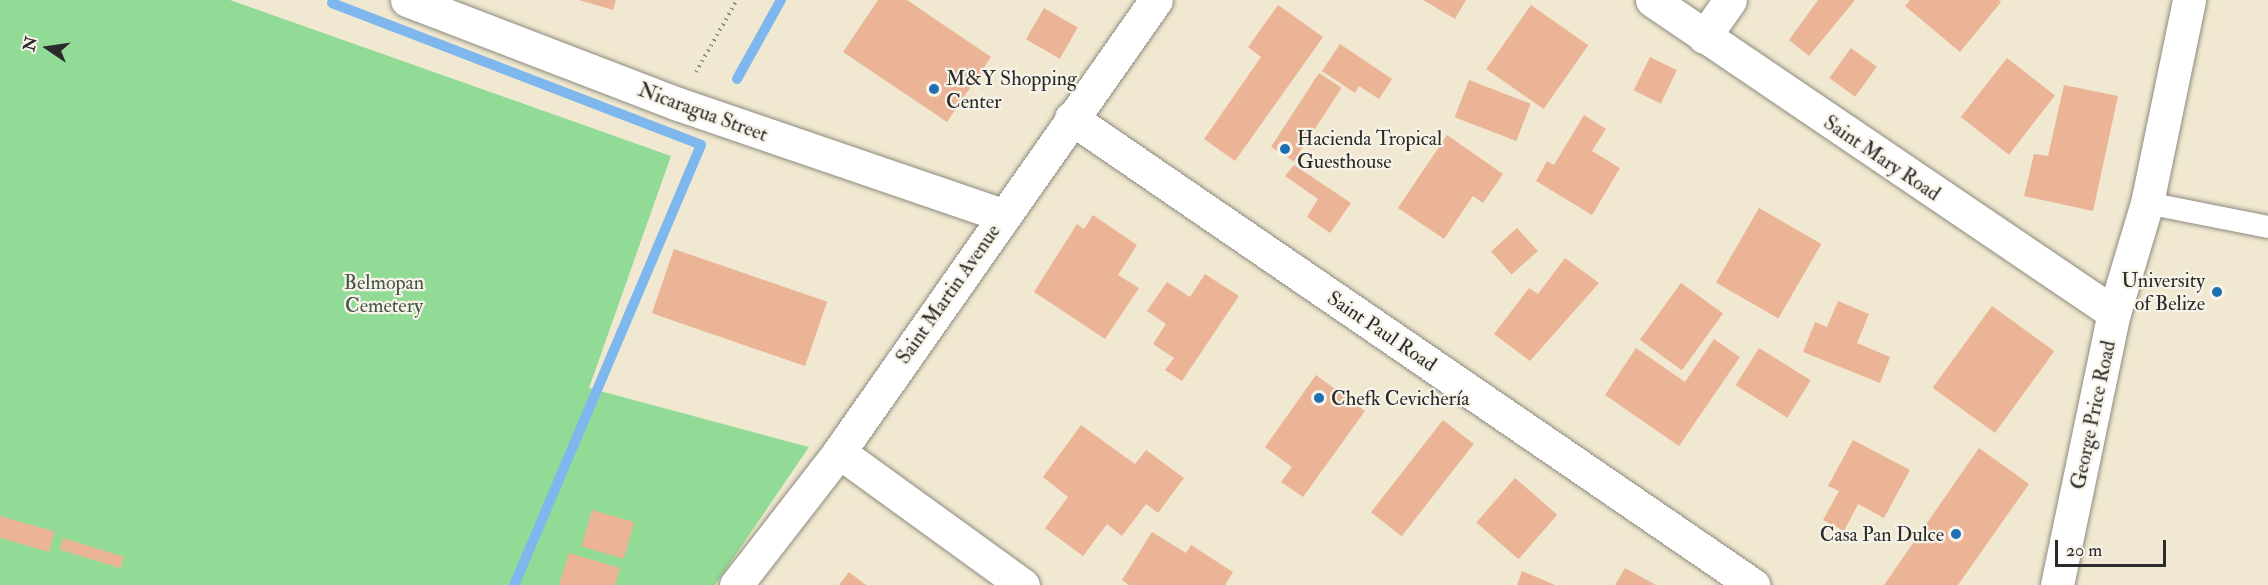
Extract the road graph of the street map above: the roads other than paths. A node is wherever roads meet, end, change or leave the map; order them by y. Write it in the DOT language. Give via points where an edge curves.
graph roads {
  1 [pos="407,0"];
  2 [pos="1156,0"];
  3 [pos="1652,0"];
  4 [pos="1731,0"];
  5 [pos="2189,0"];
  6 [pos="1704,38"];
  7 [pos="1071,118"];
  8 [pos="2147,203"];
  9 [pos="1002,215"];
  10 [pos="2268,227"];
  11 [pos="2114,314"];
  12 [pos="839,452"];
  13 [pos="736,585"];
  14 [pos="1023,585"];
  15 [pos="1753,585"];
  16 [pos="2057,585"];
  1 -- 9 [label="street, Nicaragua Street" via="678,104"];
  2 -- 7 [label="street, Saint Martin Avenue"];
  3 -- 6 [label="street, Saint Mary Road"];
  4 -- 6 [label="street"];
  5 -- 8 [label="street, George Price Road"];
  6 -- 11 [label="street, Saint Mary Road"];
  7 -- 9 [label="street, Saint Martin Avenue"];
  7 -- 15 [label="street, Saint Paul Road"];
  8 -- 10 [label="lane"];
  8 -- 11 [label="street, George Price Road"];
  9 -- 12 [label="street, Saint Martin Avenue"];
  11 -- 16 [label="street, George Price Road"];
  12 -- 13 [label="street, Saint Martin Avenue"];
  12 -- 14 [label="street"];
}
